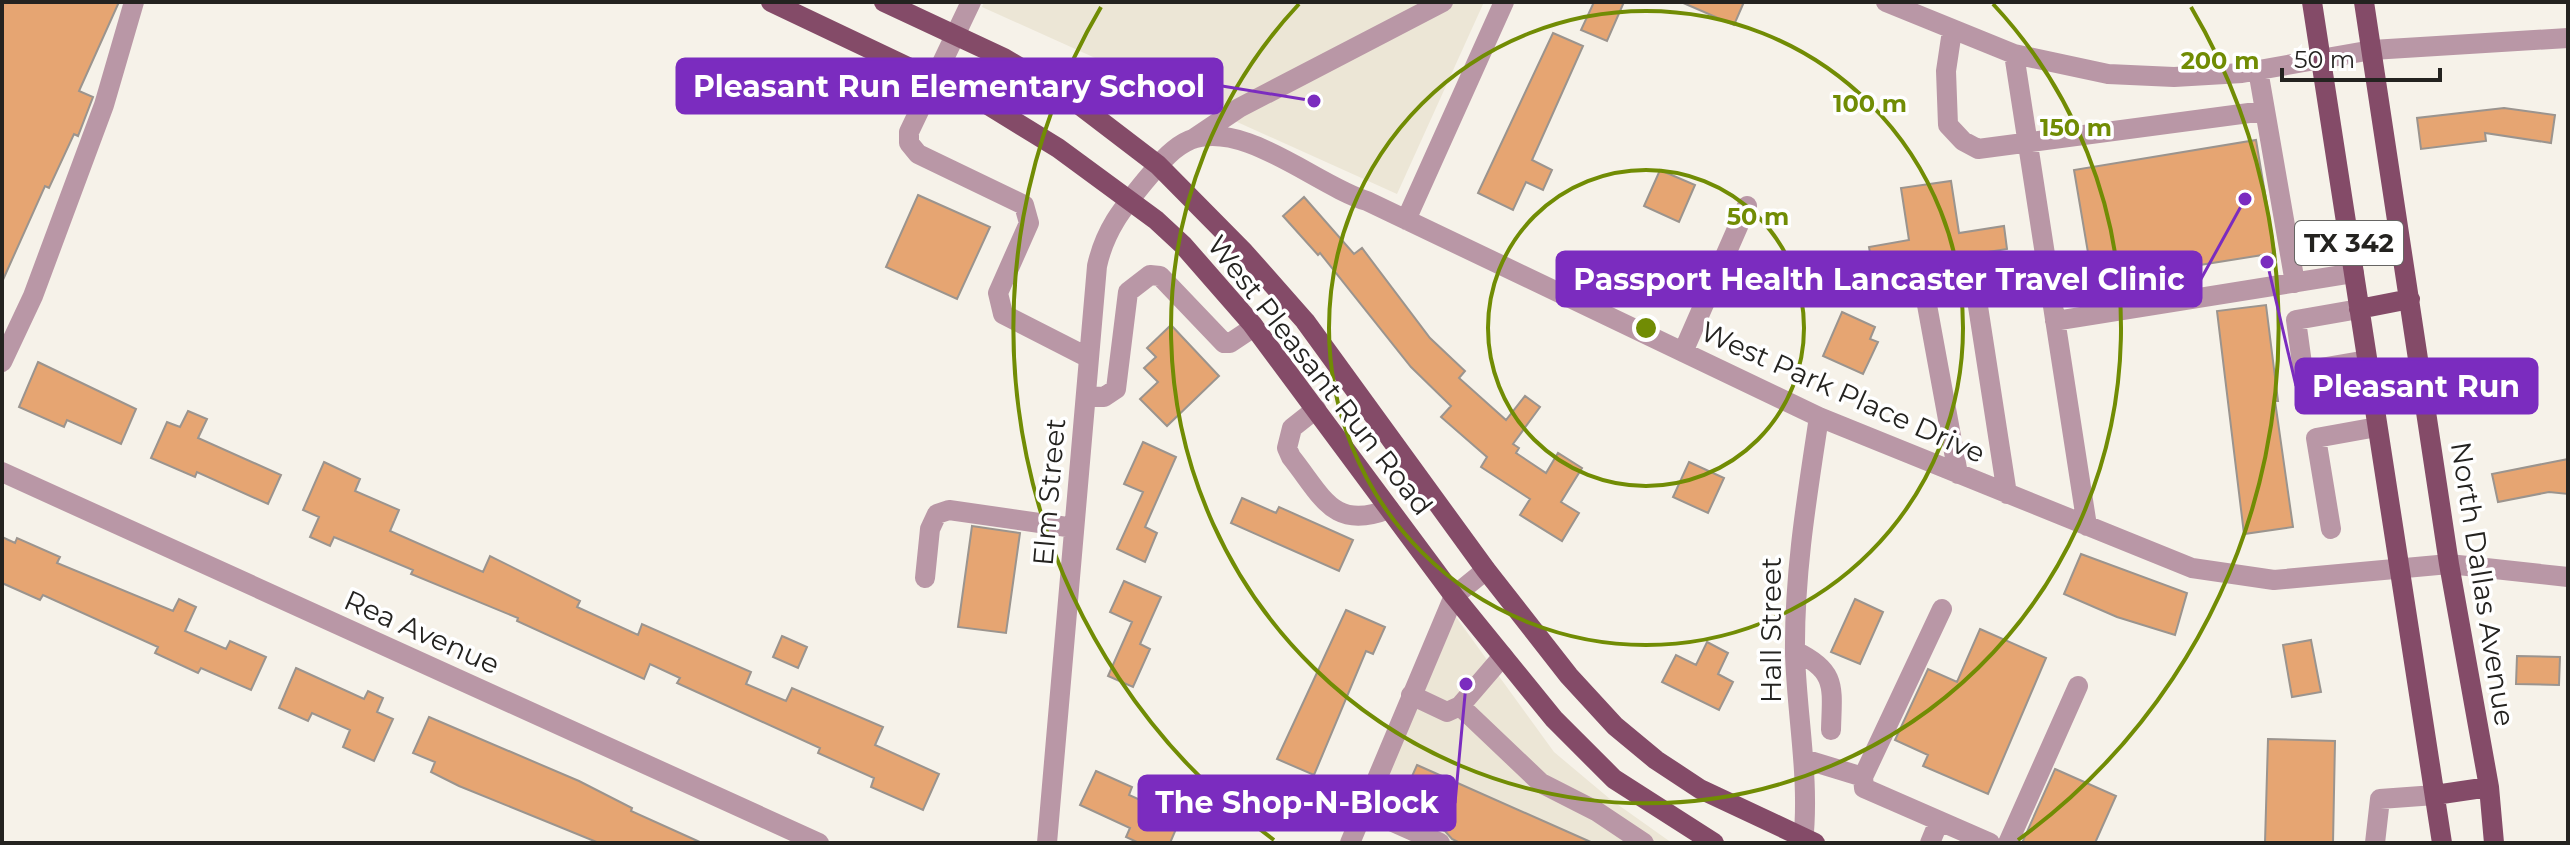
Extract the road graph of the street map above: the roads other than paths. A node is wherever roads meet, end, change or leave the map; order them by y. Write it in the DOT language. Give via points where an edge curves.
graph roads {
  1 [pos="134,2"];
  2 [pos="771,2"];
  3 [pos="884,2"];
  4 [pos="971,2"];
  5 [pos="1443,2"];
  6 [pos="1504,2"];
  7 [pos="1886,2"];
  8 [pos="2312,2"];
  9 [pos="2364,2"];
  10 [pos="909,7"];
  11 [pos="1952,31"];
  12 [pos="957,33"];
  13 [pos="2568,38"];
  14 [pos="2372,50"];
  15 [pos="2014,54"];
  16 [pos="2321,59"];
  17 [pos="2258,70"];
  18 [pos="936,80"];
  19 [pos="2264,111"];
  20 [pos="1193,139"];
  21 [pos="2028,142"];
  22 [pos="1158,165"];
  23 [pos="1130,199"];
  24 [pos="1747,206"];
  25 [pos="1406,220"];
  26 [pos="2354,273"];
  27 [pos="1973,274"];
  28 [pos="2295,283"];
  29 [pos="1095,290"];
  30 [pos="1128,292"];
  31 [pos="1925,294"];
  32 [pos="2410,299"];
  33 [pos="2359,309"];
  34 [pos="2055,321"];
  35 [pos="1254,327"];
  36 [pos="1683,352"];
  37 [pos="1089,358"];
  38 [pos="2367,360"];
  39 [pos="2,362"];
  40 [pos="1086,396"];
  41 [pos="1316,409"];
  42 [pos="1819,417"];
  43 [pos="2377,427"];
  44 [pos="2,472"];
  45 [pos="1958,474"];
  46 [pos="2007,494"];
  47 [pos="1389,509"];
  48 [pos="2087,526"];
  49 [pos="1074,528"];
  50 [pos="2331,529"];
  51 [pos="2449,564"];
  52 [pos="2399,569"];
  53 [pos="1486,570"];
  54 [pos="2568,577"];
  55 [pos="925,578"];
  56 [pos="1454,596"];
  57 [pos="1942,609"];
  58 [pos="1795,651"];
  59 [pos="1503,656"];
  60 [pos="2078,686"];
  61 [pos="1411,695"];
  62 [pos="1832,702"];
  63 [pos="1797,705"];
  64 [pos="1460,706"];
  65 [pos="1831,730"];
  66 [pos="1804,759"];
  67 [pos="1863,777"];
  68 [pos="2489,787"];
  69 [pos="2435,795"];
  70 [pos="1364,809"];
  71 [pos="1939,821"];
  72 [pos="1807,841"];
  73 [pos="819,843"];
  74 [pos="1047,843"];
  75 [pos="1350,843"];
  76 [pos="1440,843"];
  77 [pos="1644,843"];
  78 [pos="1714,843"];
  79 [pos="1930,843"];
  80 [pos="1990,843"];
  81 [pos="2008,843"];
  82 [pos="2375,843"];
  83 [pos="2442,843"];
  84 [pos="2494,843"];
  1 -- 39 [label="street" via="104,105 33,296"];
  2 -- 18 [label="main road, West Pleasant Run Road"];
  3 -- 10 [label="main road, West Pleasant Run Road"];
  4 -- 12 [label="street"];
  5 -- 20 [label="street" via="1239,108"];
  6 -- 25 [label="street"];
  7 -- 11 [label="street"];
  8 -- 16 [label="main road, TX 342"];
  9 -- 14 [label="main road, North Dallas Avenue / TX 342"];
  10 -- 12 [label="main road, West Pleasant Run Road"];
  11 -- 15 [label="street"];
  11 -- 21 [label="street" via="1946,71 1948,125 1978,149"];
  12 -- 18 [label="street"];
  12 -- 22 [label="main road, West Pleasant Run Road" via="1069,97"];
  13 -- 14 [label="street"];
  14 -- 16 [label="street"];
  14 -- 32 [label="main road, North Dallas Avenue / TX 342"];
  15 -- 17 [label="street" via="2108,74 2174,77"];
  15 -- 21 [label="street"];
  16 -- 17 [label="street"];
  16 -- 26 [label="main road, TX 342"];
  17 -- 19 [label="street"];
  18 -- 23 [label="main road, West Pleasant Run Road" via="1044,139"];
  18 -- 37 [label="street" via="909,132 909,143 918,154 1024,205 1029,214 998,293 1003,314"];
  19 -- 21 [label="street"];
  19 -- 28 [label="street"];
  20 -- 22 [label="street"];
  20 -- 25 [label="street, West Park Place Drive" via="1231,138 1261,148"];
  21 -- 34 [label="street"];
  22 -- 23 [label="street, Elm Street"];
  22 -- 53 [label="main road, West Pleasant Run Road" via="1305,321"];
  23 -- 29 [label="street, Elm Street" via="1101,246"];
  23 -- 35 [label="main road, West Pleasant Run Road" via="1183,245"];
  24 -- 36 [label="street"];
  25 -- 36 [label="street, West Park Place Drive"];
  26 -- 28 [label="street"];
  26 -- 33 [label="main road, TX 342"];
  27 -- 46 [label="street"];
  28 -- 34 [label="street"];
  29 -- 30 [label="street"];
  29 -- 37 [label="street, Elm Street"];
  30 -- 35 [label="street" via="1150,275 1160,276 1224,343"];
  30 -- 40 [label="street" via="1116,389 1104,397"];
  31 -- 45 [label="street"];
  32 -- 33 [label="main road"];
  32 -- 51 [label="main road, North Dallas Avenue / TX 342"];
  33 -- 38 [label="main road, TX 342"];
  33 -- 38 [label="street" via="2296,320 2303,371"];
  34 -- 48 [label="street"];
  35 -- 41 [label="main road, West Pleasant Run Road"];
  36 -- 42 [label="street, West Park Place Drive"];
  37 -- 40 [label="street, Elm Street"];
  38 -- 43 [label="main road, TX 342"];
  40 -- 49 [label="street, Elm Street"];
  41 -- 47 [label="main road, West Pleasant Run Road"];
  41 -- 47 [label="street" via="1292,428 1287,448 1291,457 1329,505 1346,515 1363,519"];
  42 -- 45 [label="street, West Park Place Drive"];
  42 -- 58 [label="street, Hall Street" via="1798,553"];
  43 -- 50 [label="street" via="2316,438"];
  43 -- 52 [label="main road, TX 342"];
  44 -- 73 [label="street, Rea Avenue"];
  45 -- 46 [label="street, West Park Place Drive"];
  46 -- 48 [label="street, West Park Place Drive"];
  47 -- 56 [label="main road, West Pleasant Run Road"];
  48 -- 52 [label="street, West Park Place Drive" via="2192,568 2274,580"];
  49 -- 55 [label="street" via="949,510 937,514 930,529"];
  49 -- 74 [label="street, Elm Street"];
  51 -- 52 [label="street, West Park Place Drive"];
  51 -- 54 [label="street, West Park Place Drive"];
  51 -- 68 [label="main road, North Dallas Avenue / TX 342"];
  52 -- 69 [label="main road, TX 342"];
  53 -- 56 [label="street"];
  53 -- 72 [label="main road, West Pleasant Run Road" via="1615,726 1700,789"];
  56 -- 59 [label="main road, West Pleasant Run Road"];
  56 -- 61 [label="street"];
  57 -- 67 [label="street"];
  58 -- 62 [label="street" via="1819,662 1832,686"];
  58 -- 63 [label="street, Hall Street"];
  59 -- 64 [label="street"];
  59 -- 78 [label="main road, West Pleasant Run Road" via="1554,719 1614,779"];
  60 -- 81 [label="street"];
  61 -- 64 [label="street" via="1447,712"];
  61 -- 70 [label="street"];
  62 -- 63 [label="street"];
  62 -- 65 [label="street"];
  63 -- 66 [label="street, Hall Street"];
  64 -- 77 [label="street" via="1541,783"];
  66 -- 67 [label="street"];
  66 -- 72 [label="street, Hall Street"];
  67 -- 71 [label="street" via="1864,788"];
  68 -- 69 [label="main road"];
  68 -- 84 [label="main road, North Dallas Avenue / TX 342"];
  69 -- 82 [label="street" via="2380,799"];
  69 -- 83 [label="main road, TX 342"];
  70 -- 75 [label="street"];
  70 -- 76 [label="street"];
  71 -- 79 [label="street"];
  71 -- 80 [label="street"];
}
